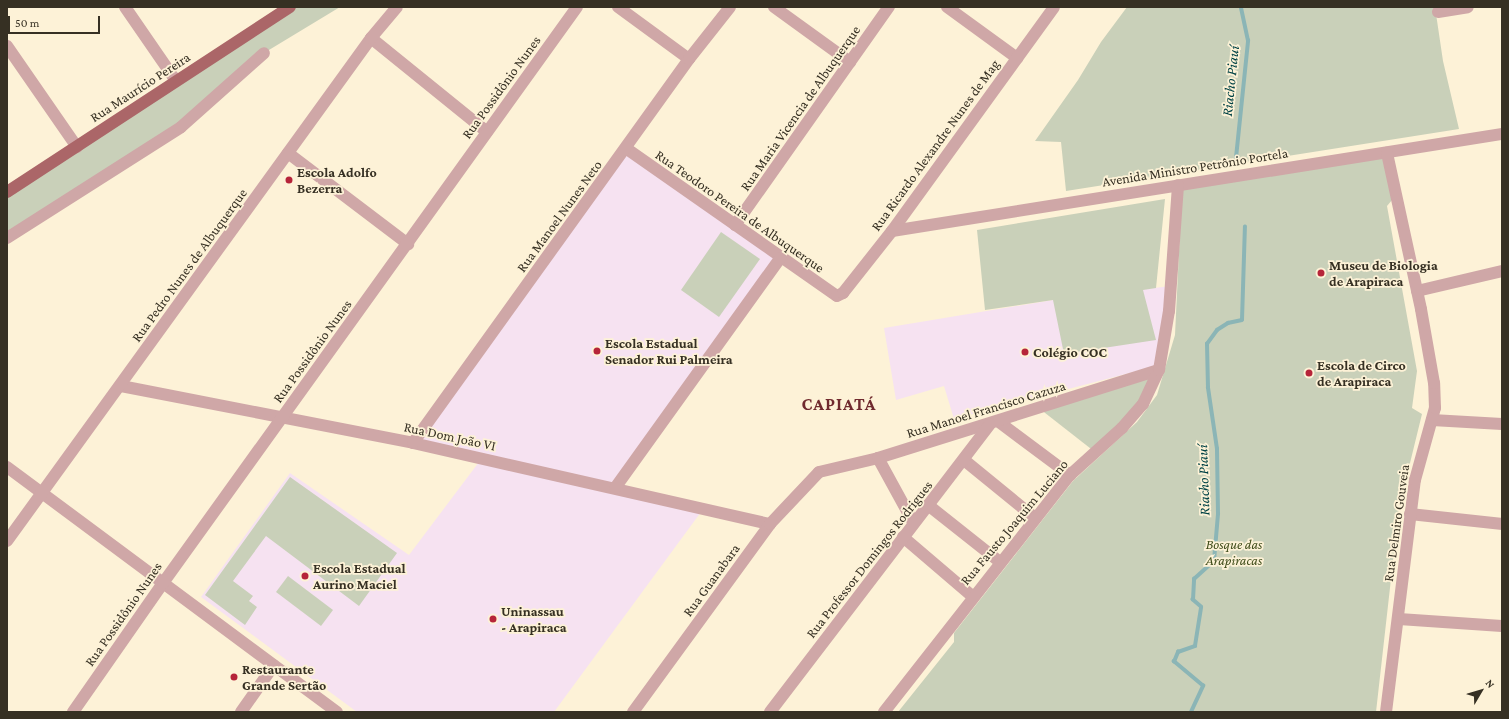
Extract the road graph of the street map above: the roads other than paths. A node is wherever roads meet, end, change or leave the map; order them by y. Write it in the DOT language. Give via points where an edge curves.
graph roads {
  1 [pos="125,7"];
  2 [pos="397,7"];
  3 [pos="577,7"];
  4 [pos="618,7"];
  5 [pos="730,7"];
  6 [pos="774,7"];
  7 [pos="889,7"];
  8 [pos="947,7"];
  9 [pos="1054,7"];
  10 [pos="1468,7"];
  11 [pos="282,9"];
  12 [pos="1438,12"];
  13 [pos="371,38"];
  14 [pos="7,46"];
  15 [pos="264,53"];
  16 [pos="1017,58"];
  17 [pos="689,59"];
  18 [pos="850,62"];
  19 [pos="176,81"];
  20 [pos="487,132"];
  21 [pos="1502,134"];
  22 [pos="77,147"];
  23 [pos="627,149"];
  24 [pos="1387,152"];
  25 [pos="288,153"];
  26 [pos="1178,185"];
  27 [pos="7,192"];
  28 [pos="735,225"];
  29 [pos="892,231"];
  30 [pos="7,238"];
  31 [pos="408,244"];
  32 [pos="780,258"];
  33 [pos="1502,271"];
  34 [pos="1417,291"];
  35 [pos="837,296"];
  36 [pos="1159,370"];
  37 [pos="121,386"];
  38 [pos="283,417"];
  39 [pos="1432,420"];
  40 [pos="995,423"];
  41 [pos="1502,424"];
  42 [pos="413,443"];
  43 [pos="878,458"];
  44 [pos="964,460"];
  45 [pos="7,467"];
  46 [pos="819,472"];
  47 [pos="1070,475"];
  48 [pos="615,488"];
  49 [pos="42,494"];
  50 [pos="928,505"];
  51 [pos="1410,514"];
  52 [pos="1035,518"];
  53 [pos="913,522"];
  54 [pos="770,524"];
  55 [pos="1502,524"];
  56 [pos="903,537"];
  57 [pos="7,541"];
  58 [pos="1000,562"];
  59 [pos="162,583"];
  60 [pos="972,596"];
  61 [pos="1399,619"];
  62 [pos="1502,626"];
  63 [pos="274,665"];
  64 [pos="73,712"];
  65 [pos="241,712"];
  66 [pos="337,712"];
  67 [pos="633,712"];
  68 [pos="770,712"];
  69 [pos="884,712"];
  70 [pos="1386,712"];
  1 -- 19 [label="street"];
  2 -- 13 [label="street, Rua Pedro Nunes de Albuquerque"];
  3 -- 20 [label="street, Rua Possidônio Nunes"];
  4 -- 17 [label="street"];
  5 -- 17 [label="street, Rua Manoel Nunes Neto"];
  6 -- 18 [label="street"];
  7 -- 18 [label="street, Rua Maria Vicencia de Albuquerque"];
  8 -- 16 [label="street"];
  9 -- 16 [label="street, Rua Ricardo Alexandre Nunes de Mag"];
  10 -- 12 [label="street"];
  11 -- 19 [label="main road, Rua Maurício Pereira"];
  13 -- 20 [label="street"];
  13 -- 25 [label="street, Rua Pedro Nunes de Albuquerque"];
  14 -- 22 [label="street"];
  15 -- 30 [label="street" via="180,127"];
  16 -- 29 [label="street, Rua Ricardo Alexandre Nunes de Mag"];
  17 -- 23 [label="street, Rua Manoel Nunes Neto"];
  18 -- 28 [label="street, Rua Maria Vicencia de Albuquerque"];
  19 -- 22 [label="main road, Rua Maurício Pereira"];
  20 -- 31 [label="street, Rua Possidônio Nunes"];
  21 -- 24 [label="street, Avenida Ministro Petrônio Portela"];
  22 -- 27 [label="main road, Rua Maurício Pereira"];
  23 -- 28 [label="street, Rua Teodoro Pereira de Albuquerque"];
  23 -- 42 [label="street, Rua Manoel Nunes Neto"];
  24 -- 26 [label="street, Avenida Ministro Petrônio Portela"];
  24 -- 34 [label="street, Rua Delmiro Gouveia"];
  25 -- 31 [label="street"];
  25 -- 37 [label="street, Rua Pedro Nunes de Albuquerque"];
  26 -- 29 [label="street, Avenida Ministro Petrônio Portela"];
  26 -- 36 [label="street, Rua Fausto Joaquim Luciano" via="1169,311"];
  28 -- 32 [label="street, Rua Teodoro Pereira de Albuquerque"];
  29 -- 35 [label="street, Rua Ricardo Alexandre Nunes de Mag" via="843,293"];
  31 -- 38 [label="street, Rua Possidônio Nunes"];
  32 -- 35 [label="street, Rua Teodoro Pereira de Albuquerque"];
  32 -- 48 [label="street"];
  33 -- 34 [label="street"];
  34 -- 39 [label="street, Rua Delmiro Gouveia" via="1434,383"];
  36 -- 40 [label="street, Rua Manoel Francisco Cazuza"];
  36 -- 47 [label="street, Rua Fausto Joaquim Luciano" via="1144,404 1122,428"];
  37 -- 38 [label="street, Rua Dom João VI"];
  37 -- 49 [label="street, Rua Pedro Nunes de Albuquerque"];
  38 -- 42 [label="street, Rua Dom João VI"];
  38 -- 59 [label="street, Rua Possidônio Nunes"];
  39 -- 41 [label="street"];
  39 -- 51 [label="street, Rua Delmiro Gouveia" via="1415,480"];
  40 -- 43 [label="street, Rua Manoel Francisco Cazuza"];
  40 -- 44 [label="street, Rua Professor Domingos Rodrigues"];
  40 -- 47 [label="street"];
  42 -- 48 [label="street, Rua Dom João VI"];
  43 -- 46 [label="street, Rua Manoel Francisco Cazuza"];
  43 -- 53 [label="street"];
  44 -- 50 [label="street, Rua Professor Domingos Rodrigues"];
  44 -- 52 [label="street"];
  45 -- 49 [label="street"];
  46 -- 54 [label="street, Rua Guanabara"];
  47 -- 52 [label="street, Rua Fausto Joaquim Luciano"];
  48 -- 54 [label="street, Rua Dom João VI"];
  49 -- 57 [label="street, Rua Pedro Nunes de Albuquerque"];
  49 -- 59 [label="street"];
  50 -- 53 [label="street, Rua Professor Domingos Rodrigues"];
  50 -- 58 [label="street"];
  51 -- 55 [label="street"];
  51 -- 61 [label="street, Rua Delmiro Gouveia"];
  52 -- 58 [label="street, Rua Fausto Joaquim Luciano"];
  53 -- 56 [label="street, Rua Professor Domingos Rodrigues"];
  54 -- 67 [label="street, Rua Guanabara"];
  56 -- 60 [label="street"];
  56 -- 68 [label="street, Rua Professor Domingos Rodrigues"];
  58 -- 60 [label="street, Rua Fausto Joaquim Luciano"];
  59 -- 63 [label="street"];
  59 -- 64 [label="street, Rua Possidônio Nunes"];
  60 -- 69 [label="street, Rua Fausto Joaquim Luciano"];
  61 -- 62 [label="street"];
  61 -- 70 [label="street, Rua Delmiro Gouveia"];
  63 -- 65 [label="street"];
  63 -- 66 [label="street"];
}
